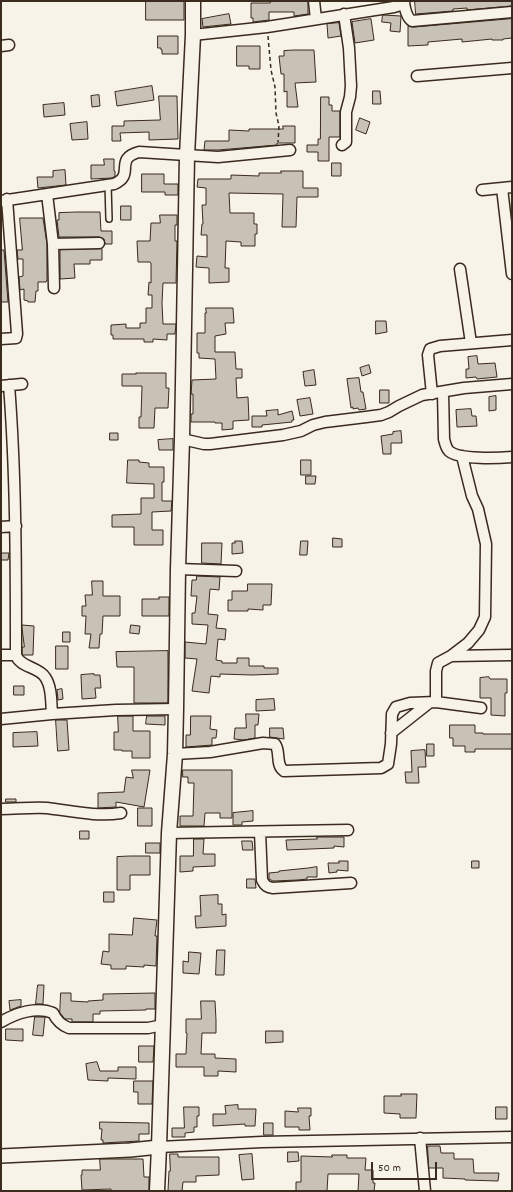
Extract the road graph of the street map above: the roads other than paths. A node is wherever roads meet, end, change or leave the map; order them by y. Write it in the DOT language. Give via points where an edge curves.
graph roads {
  1 [pos="193,1"];
  2 [pos="314,1"];
  3 [pos="404,2"];
  4 [pos="512,12"];
  5 [pos="344,14"];
  6 [pos="316,19"];
  7 [pos="193,35"];
  8 [pos="512,68"];
  9 [pos="417,76"];
  10 [pos="342,145"];
  11 [pos="290,150"];
  12 [pos="188,156"];
  13 [pos="108,184"];
  14 [pos="507,188"];
  15 [pos="482,190"];
  16 [pos="47,194"];
  17 [pos="4,200"];
  18 [pos="109,219"];
  19 [pos="99,243"];
  20 [pos="53,244"];
  21 [pos="460,269"];
  22 [pos="512,274"];
  23 [pos="54,288"];
  24 [pos="1,339"];
  25 [pos="512,340"];
  26 [pos="471,343"];
  27 [pos="22,384"];
  28 [pos="512,384"];
  29 [pos="5,385"];
  30 [pos="443,392"];
  31 [pos="432,394"];
  32 [pos="182,439"];
  33 [pos="462,456"];
  34 [pos="512,457"];
  35 [pos="16,526"];
  36 [pos="1,527"];
  37 [pos="178,569"];
  38 [pos="236,571"];
  39 [pos="1,655"];
  40 [pos="16,655"];
  41 [pos="512,655"];
  42 [pos="451,656"];
  43 [pos="433,703"];
  44 [pos="481,708"];
  45 [pos="176,709"];
  46 [pos="52,714"];
  47 [pos="1,719"];
  48 [pos="391,733"];
  49 [pos="175,754"];
  50 [pos="1,809"];
  51 [pos="121,813"];
  52 [pos="348,830"];
  53 [pos="260,832"];
  54 [pos="170,833"];
  55 [pos="351,883"];
  56 [pos="1,1022"];
  57 [pos="163,1025"];
  58 [pos="512,1137"];
  59 [pos="420,1138"];
  60 [pos="159,1147"];
  61 [pos="1,1156"];
  62 [pos="157,1191"];
  63 [pos="425,1191"];
  1 -- 7 [label="main road"];
  2 -- 6 [label="street"];
  3 -- 4 [label="street" via="412,21"];
  3 -- 5 [label="street" via="394,7"];
  5 -- 6 [label="street"];
  5 -- 10 [label="street" via="351,86 346,112 346,142"];
  6 -- 7 [label="street"];
  7 -- 12 [label="main road"];
  8 -- 9 [label="street"];
  11 -- 12 [label="street" via="218,157"];
  12 -- 13 [label="street" via="139,152 131,154 125,160 121,181"];
  12 -- 32 [label="main road"];
  13 -- 16 [label="street"];
  13 -- 18 [label="lane"];
  14 -- 15 [label="street"];
  14 -- 22 [label="street"];
  16 -- 17 [label="street"];
  16 -- 20 [label="street"];
  17 -- 24 [label="street" via="17,334 16,338"];
  19 -- 20 [label="street"];
  20 -- 23 [label="street"];
  21 -- 26 [label="street"];
  25 -- 26 [label="street"];
  26 -- 31 [label="street" via="430,349 428,355"];
  27 -- 29 [label="street"];
  28 -- 30 [label="street"];
  29 -- 35 [label="street" via="12,421"];
  30 -- 31 [label="street"];
  30 -- 33 [label="street" via="446,446 449,451"];
  31 -- 32 [label="street" via="422,395 381,415 325,422 283,435 210,444"];
  32 -- 37 [label="main road"];
  33 -- 34 [label="street"];
  33 -- 42 [label="street" via="486,544 485,617 479,630 468,643"];
  35 -- 36 [label="street"];
  35 -- 40 [label="street"];
  37 -- 38 [label="street"];
  37 -- 45 [label="main road"];
  39 -- 40 [label="street"];
  40 -- 46 [label="street" via="18,660 45,676 49,684"];
  41 -- 42 [label="street"];
  42 -- 43 [label="street" via="438,663"];
  43 -- 44 [label="street"];
  43 -- 48 [label="street"];
  43 -- 48 [label="street" via="410,703 396,707 392,714"];
  45 -- 46 [label="street"];
  45 -- 49 [label="main road"];
  46 -- 47 [label="street"];
  48 -- 49 [label="street" via="388,764 380,768 284,770 279,764 278,748 270,743 210,752"];
  49 -- 54 [label="main road"];
  50 -- 51 [label="street" via="33,807 110,815"];
  52 -- 53 [label="street"];
  53 -- 54 [label="street"];
  53 -- 55 [label="street" via="262,880 268,888"];
  54 -- 57 [label="main road"];
  56 -- 57 [label="street" via="18,1014 47,1010 54,1013 58,1022 69,1028 148,1028"];
  57 -- 60 [label="main road"];
  58 -- 59 [label="street"];
  59 -- 60 [label="street"];
  59 -- 63 [label="street"];
  60 -- 61 [label="street"];
  60 -- 62 [label="main road"];
}
